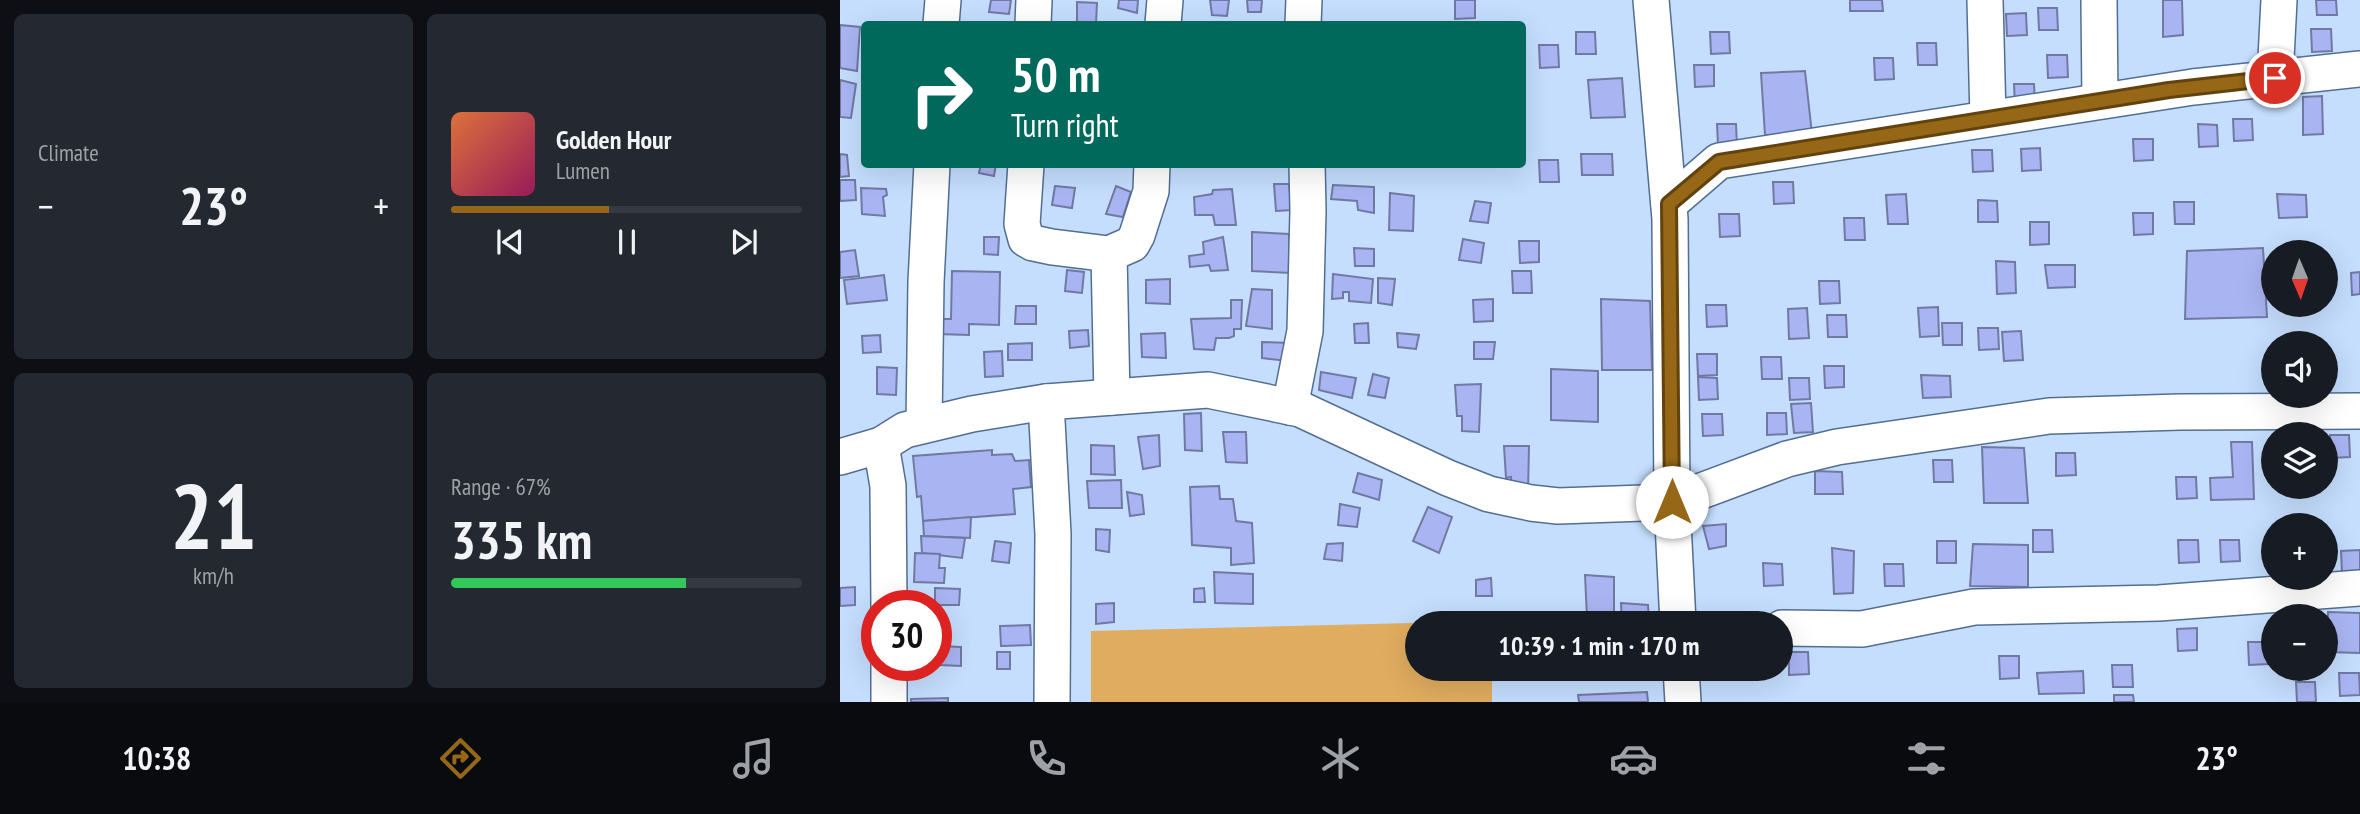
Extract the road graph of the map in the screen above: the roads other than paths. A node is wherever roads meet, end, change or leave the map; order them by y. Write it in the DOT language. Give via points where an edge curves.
graph roads {
  1 [pos="943,0"];
  2 [pos="1034,0"];
  3 [pos="1165,0"];
  4 [pos="1304,0"];
  5 [pos="1651,0"];
  6 [pos="1985,0"];
  7 [pos="2099,0"];
  8 [pos="2279,0"];
  9 [pos="942,21"];
  10 [pos="1033,21"];
  11 [pos="1163,21"];
  12 [pos="1303,21"];
  13 [pos="2360,69"];
  14 [pos="2275,78"];
  15 [pos="2099,101"];
  16 [pos="1988,118"];
  17 [pos="932,168"];
  18 [pos="1026,168"];
  19 [pos="1152,168"];
  20 [pos="1307,168"];
  21 [pos="1669,204"];
  22 [pos="1109,254"];
  23 [pos="1112,397"];
  24 [pos="1046,402"];
  25 [pos="1290,407"];
  26 [pos="2360,411"];
  27 [pos="924,424"];
  28 [pos="881,445"];
  29 [pos="840,457"];
  30 [pos="1672,502"];
  31 [pos="2360,588"];
  32 [pos="889,590"];
  33 [pos="1677,611"];
  34 [pos="1793,628"];
  35 [pos="889,681"];
  36 [pos="1682,681"];
  37 [pos="889,702"];
  38 [pos="1052,702"];
  39 [pos="1684,702"];
  1 -- 9 [label="street"];
  2 -- 10 [label="street"];
  3 -- 11 [label="street"];
  4 -- 12 [label="street"];
  5 -- 21 [label="street"];
  6 -- 16 [label="street"];
  7 -- 15 [label="street"];
  8 -- 14 [label="street"];
  13 -- 14 [label="street"];
  14 -- 15 [label="street"];
  15 -- 16 [label="street"];
  16 -- 21 [label="street" via="1719,162"];
  17 -- 27 [label="street"];
  18 -- 22 [label="street" via="1022,224 1026,239"];
  19 -- 22 [label="street" via="1151,191 1138,235 1132,244"];
  20 -- 25 [label="street" via="1305,331"];
  21 -- 30 [label="street"];
  22 -- 23 [label="street"];
  23 -- 24 [label="street"];
  23 -- 25 [label="street" via="1208,390"];
  24 -- 27 [label="street"];
  24 -- 38 [label="street" via="1054,534"];
  25 -- 30 [label="street" via="1489,494 1558,506"];
  26 -- 30 [label="street" via="2049,416 1837,447 1787,459"];
  27 -- 28 [label="street"];
  28 -- 29 [label="street"];
  28 -- 32 [label="street" via="888,486"];
  30 -- 33 [label="street"];
  31 -- 34 [label="street" via="2158,603 1974,607 1861,629"];
  35 -- 37 [label="street"];
  36 -- 39 [label="street"];
}
